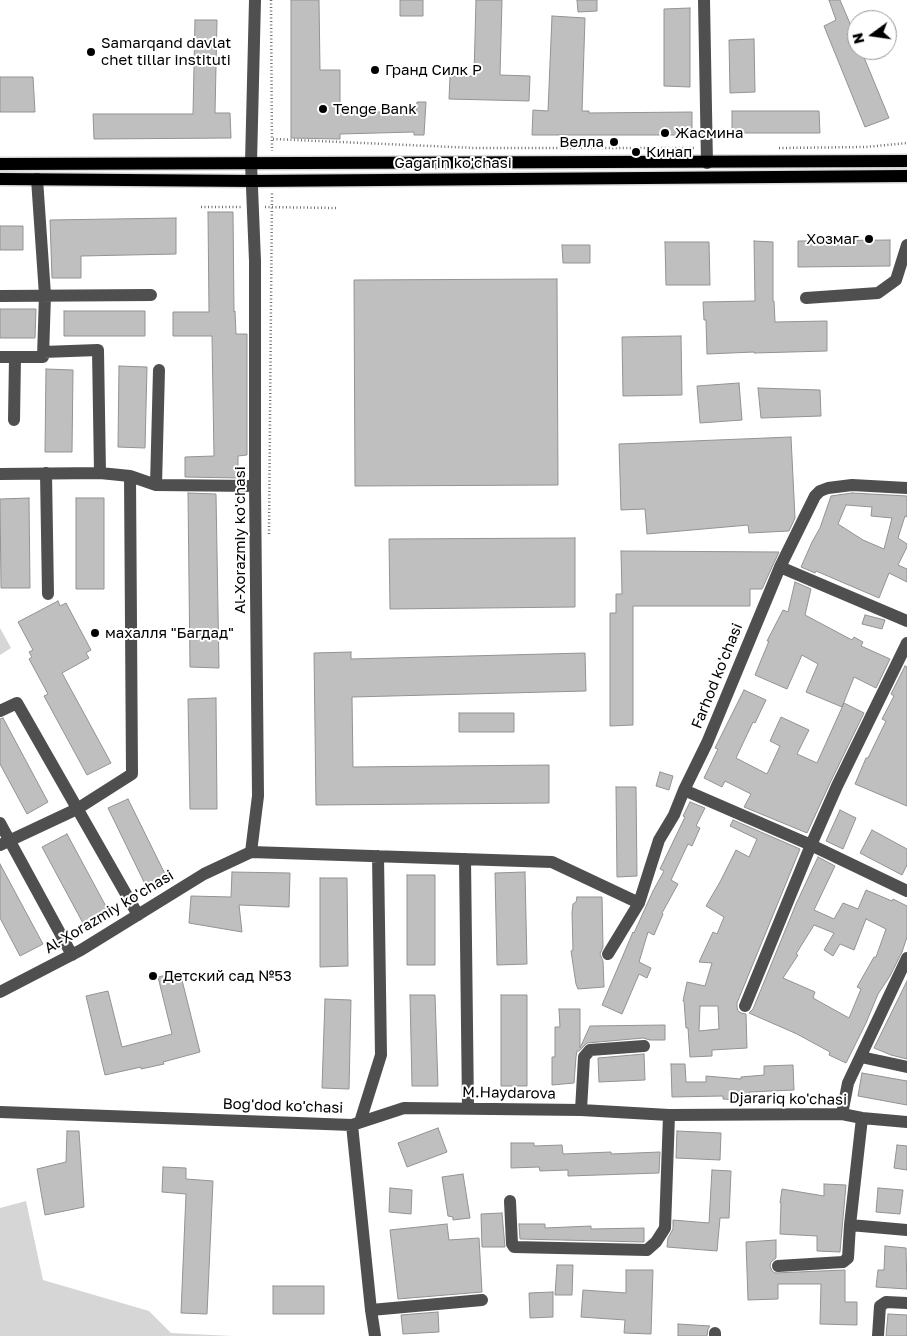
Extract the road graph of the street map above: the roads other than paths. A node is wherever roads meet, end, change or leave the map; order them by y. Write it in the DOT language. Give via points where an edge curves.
graph roads {
  1 [pos="255,0"];
  2 [pos="705,0"];
  3 [pos="907,161"];
  4 [pos="251,163"];
  5 [pos="707,163"];
  6 [pos="0,164"];
  7 [pos="907,176"];
  8 [pos="0,179"];
  9 [pos="37,180"];
  10 [pos="252,181"];
  11 [pos="907,245"];
  12 [pos="44,295"];
  13 [pos="151,295"];
  14 [pos="0,296"];
  15 [pos="806,298"];
  16 [pos="43,352"];
  17 [pos="0,357"];
  18 [pos="15,357"];
  19 [pos="159,370"];
  20 [pos="14,420"];
  21 [pos="46,473"];
  22 [pos="100,473"];
  23 [pos="0,474"];
  24 [pos="130,476"];
  25 [pos="156,485"];
  26 [pos="255,486"];
  27 [pos="907,488"];
  28 [pos="780,567"];
  29 [pos="48,594"];
  30 [pos="907,621"];
  31 [pos="907,643"];
  32 [pos="0,711"];
  33 [pos="684,790"];
  34 [pos="77,809"];
  35 [pos="0,823"];
  36 [pos="5,842"];
  37 [pos="811,845"];
  38 [pos="251,852"];
  39 [pos="378,856"];
  40 [pos="465,859"];
  41 [pos="907,891"];
  42 [pos="639,903"];
  43 [pos="138,915"];
  44 [pos="608,954"];
  45 [pos="72,955"];
  46 [pos="907,958"];
  47 [pos="0,992"];
  48 [pos="745,1006"];
  49 [pos="644,1046"];
  50 [pos="861,1057"];
  51 [pos="907,1066"];
  52 [pos="468,1108"];
  53 [pos="581,1110"];
  54 [pos="0,1112"];
  55 [pos="842,1114"];
  56 [pos="669,1115"];
  57 [pos="862,1118"];
  58 [pos="907,1122"];
  59 [pos="356,1124"];
  60 [pos="510,1201"];
  61 [pos="850,1225"];
  62 [pos="907,1230"];
  63 [pos="778,1266"];
  64 [pos="482,1300"];
  65 [pos="907,1303"];
  66 [pos="371,1310"];
  67 [pos="375,1336"];
  68 [pos="878,1336"];
  1 -- 4 [label="street, Al-Xorazmiy ko'chasi"];
  2 -- 5 [label="street"];
  3 -- 5 [label="main road, Gagarin ko'chasi"];
  4 -- 5 [label="main road, Gagarin ko'chasi"];
  4 -- 6 [label="main road, Gagarin ko'chasi"];
  4 -- 10 [label="street, Al-Xorazmiy ko'chasi"];
  7 -- 10 [label="main road, Gagarin ko'chasi"];
  8 -- 9 [label="main road, Gagarin ko'chasi"];
  9 -- 10 [label="main road, Gagarin ko'chasi"];
  9 -- 12 [label="street"];
  10 -- 26 [label="street, Al-Xorazmiy ko'chasi"];
  11 -- 15 [label="street" via="896,280 878,293"];
  12 -- 13 [label="street"];
  12 -- 14 [label="street"];
  12 -- 16 [label="street"];
  16 -- 18 [label="street" via="43,357"];
  16 -- 22 [label="street" via="98,350"];
  17 -- 18 [label="street"];
  18 -- 20 [label="street"];
  19 -- 25 [label="street"];
  21 -- 22 [label="street"];
  21 -- 23 [label="street"];
  21 -- 29 [label="street"];
  22 -- 24 [label="street"];
  24 -- 25 [label="street"];
  24 -- 34 [label="street" via="132,774"];
  25 -- 26 [label="street"];
  26 -- 38 [label="street, Al-Xorazmiy ko'chasi" via="258,796"];
  27 -- 28 [label="street, Farhod ko'chasi" via="852,485 820,490 814,496"];
  28 -- 30 [label="street"];
  28 -- 33 [label="street, Farhod ko'chasi" via="707,743"];
  31 -- 37 [label="street"];
  32 -- 34 [label="street" via="17,703"];
  33 -- 37 [label="street"];
  33 -- 42 [label="street, Farhod ko'chasi" via="659,840"];
  34 -- 36 [label="street"];
  34 -- 43 [label="street"];
  35 -- 36 [label="street"];
  36 -- 45 [label="street"];
  37 -- 41 [label="street"];
  37 -- 48 [label="street"];
  38 -- 39 [label="street"];
  38 -- 43 [label="street, Al-Xorazmiy ko'chasi" via="204,874"];
  39 -- 40 [label="street"];
  39 -- 59 [label="street" via="381,1055"];
  40 -- 42 [label="street" via="552,862"];
  40 -- 52 [label="street"];
  42 -- 44 [label="street, Farhod ko'chasi"];
  43 -- 45 [label="street, Al-Xorazmiy ko'chasi"];
  45 -- 47 [label="street, Al-Xorazmiy ko'chasi"];
  46 -- 50 [label="street"];
  49 -- 53 [label="street" via="590,1050 584,1057"];
  50 -- 51 [label="street"];
  50 -- 55 [label="street" via="848,1083"];
  52 -- 53 [label="street, M.Haydarova"];
  52 -- 59 [label="street, M.Haydarova" via="404,1108"];
  53 -- 56 [label="street, M.Haydarova"];
  54 -- 59 [label="street, Bog'dod ko'chasi"];
  55 -- 56 [label="street, Djarariq ko'chasi"];
  55 -- 57 [label="street, Djarariq ko'chasi"];
  56 -- 60 [label="street" via="665,1228 647,1250 514,1247"];
  57 -- 58 [label="street, Djarariq ko'chasi"];
  57 -- 61 [label="street"];
  59 -- 66 [label="street, Bog'dod ko'chasi"];
  61 -- 62 [label="street"];
  61 -- 63 [label="street" via="848,1258 843,1262"];
  64 -- 66 [label="street"];
  65 -- 68 [label="street" via="886,1302 880,1306"];
  66 -- 67 [label="street, Bog'dod ko'chasi"];
}
